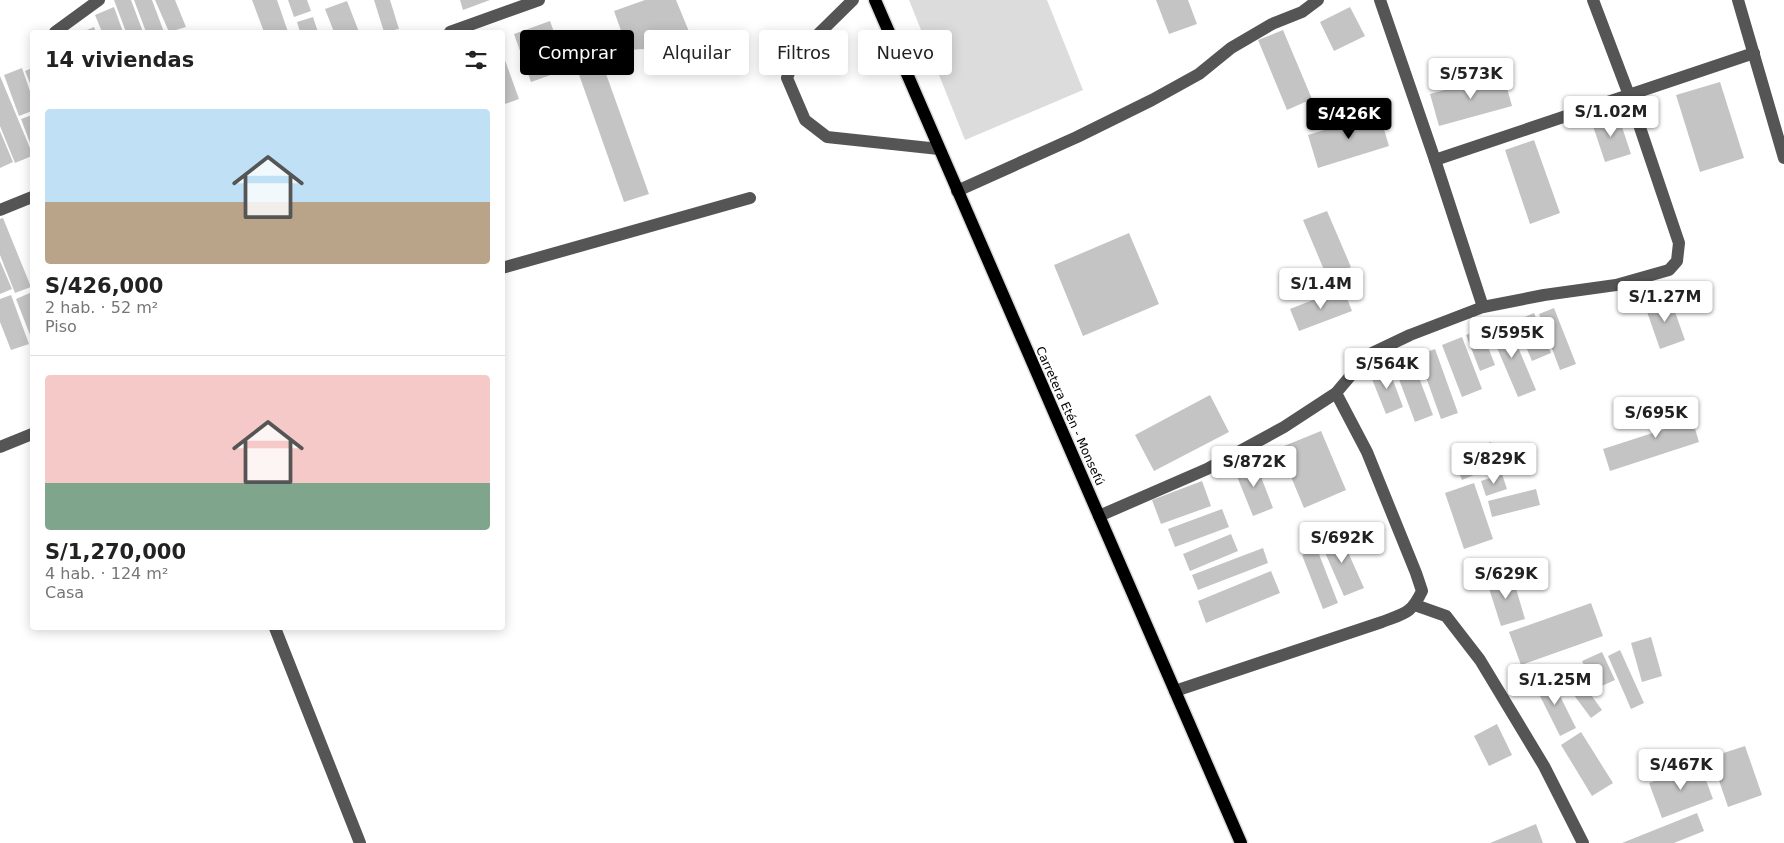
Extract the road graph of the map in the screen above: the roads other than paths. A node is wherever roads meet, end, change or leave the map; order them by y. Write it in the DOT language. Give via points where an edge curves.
graph roads {
  1 [pos="99,0"];
  2 [pos="539,0"];
  3 [pos="853,0"];
  4 [pos="875,0"];
  5 [pos="1318,0"];
  6 [pos="1380,0"];
  7 [pos="1594,0"];
  8 [pos="1738,0"];
  9 [pos="58,30"];
  10 [pos="456,30"];
  11 [pos="1754,53"];
  12 [pos="1628,95"];
  13 [pos="939,149"];
  14 [pos="1784,158"];
  15 [pos="1435,160"];
  16 [pos="957,191"];
  17 [pos="30,198"];
  18 [pos="750,198"];
  19 [pos="0,210"];
  20 [pos="505,267"];
  21 [pos="1482,307"];
  22 [pos="1336,393"];
  23 [pos="30,435"];
  24 [pos="0,447"];
  25 [pos="1099,516"];
  26 [pos="1416,605"];
  27 [pos="276,630"];
  28 [pos="1176,691"];
  29 [pos="360,843"];
  30 [pos="1241,843"];
  31 [pos="1583,843"];
  1 -- 9 [label="street"];
  2 -- 10 [label="street"];
  3 -- 13 [label="street" via="796,57 787,78 805,120 828,137"];
  4 -- 13 [label="main road, Carretera Etén - Monsefú"];
  5 -- 16 [label="street" via="1302,12 1272,24 1231,48 1199,74 1152,100"];
  6 -- 15 [label="street"];
  7 -- 12 [label="street"];
  8 -- 11 [label="street"];
  11 -- 12 [label="street"];
  11 -- 14 [label="street"];
  12 -- 15 [label="street"];
  12 -- 21 [label="street" via="1679,243 1677,261 1669,270 1650,277"];
  13 -- 16 [label="main road, Carretera Etén - Monsefú"];
  15 -- 21 [label="street"];
  16 -- 25 [label="main road, Carretera Etén - Monsefú"];
  17 -- 19 [label="street"];
  18 -- 20 [label="street"];
  21 -- 22 [label="street" via="1368,355"];
  22 -- 25 [label="street" via="1284,427 1207,469"];
  22 -- 26 [label="street" via="1367,452 1416,573 1422,590"];
  23 -- 24 [label="street"];
  25 -- 28 [label="main road, Carretera Etén - Monsefú"];
  26 -- 28 [label="street" via="1404,614 1382,622"];
  26 -- 31 [label="street" via="1446,616 1480,660 1544,766"];
  27 -- 29 [label="street"];
  28 -- 30 [label="main road, Carretera Etén - Monsefú"];
}
